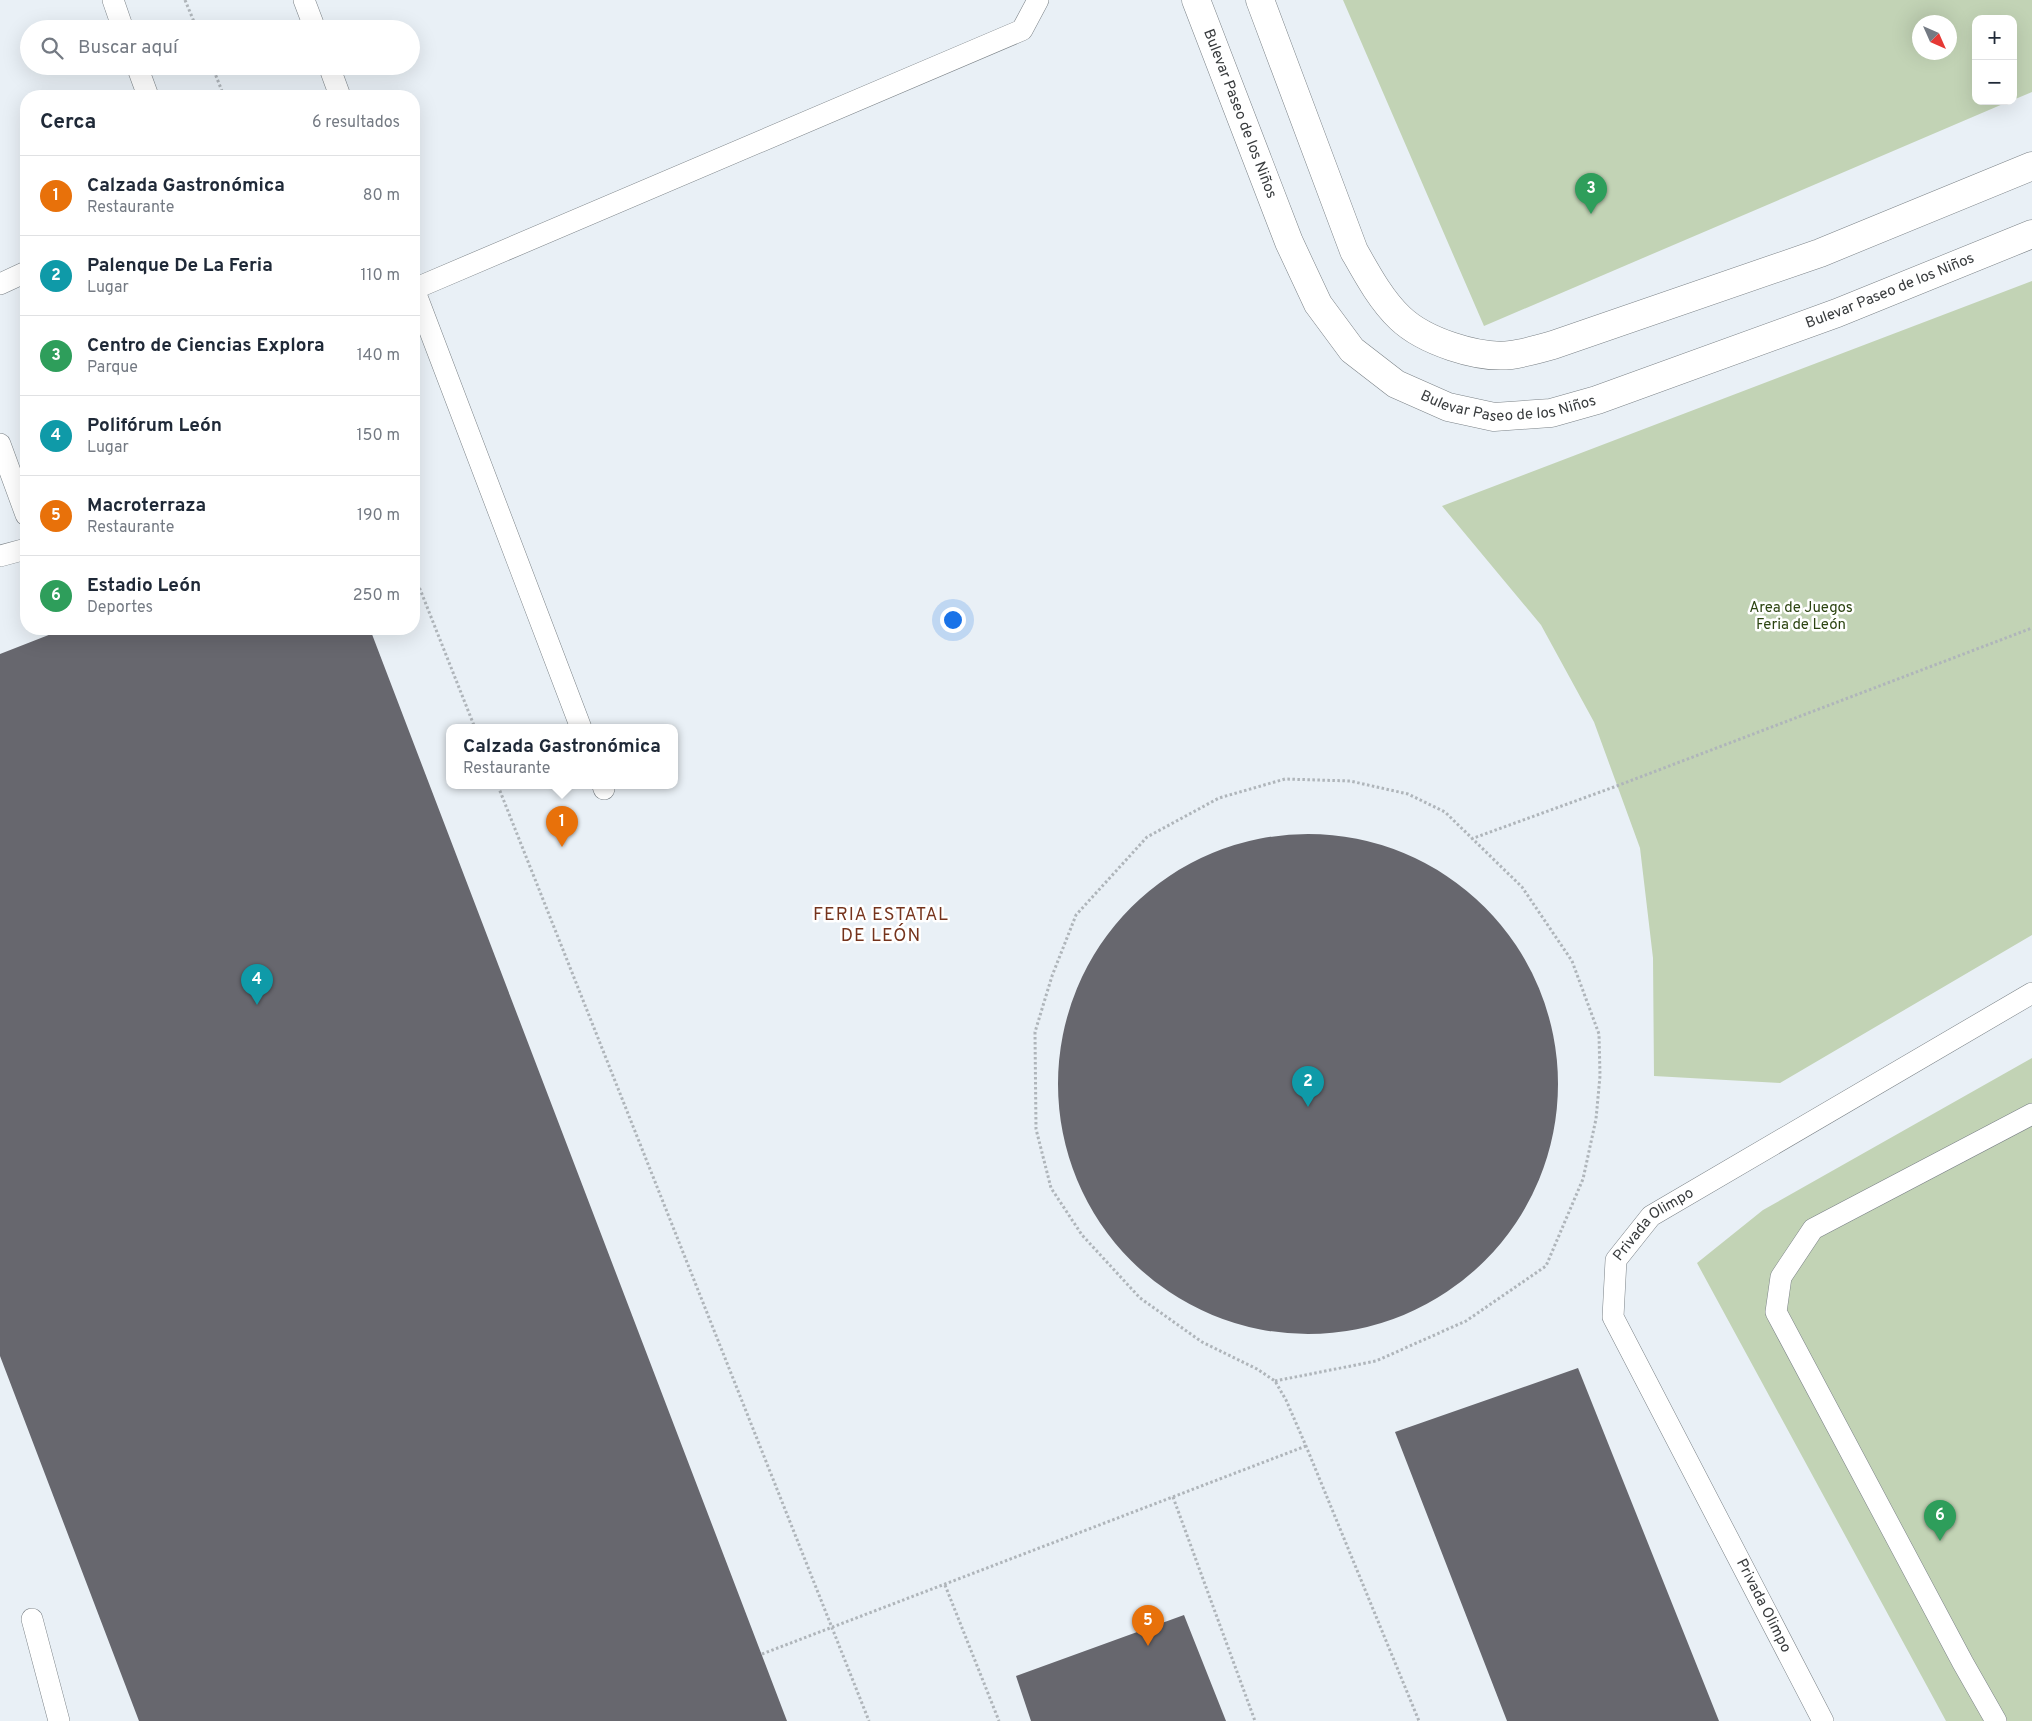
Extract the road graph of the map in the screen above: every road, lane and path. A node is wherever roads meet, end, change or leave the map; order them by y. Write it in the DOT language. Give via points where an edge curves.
graph roads {
  1 [pos="113,0"];
  2 [pos="185,0"];
  3 [pos="304,0"];
  4 [pos="1038,0"];
  5 [pos="1196,0"];
  6 [pos="1260,0"];
  7 [pos="120,20"];
  8 [pos="193,20"];
  9 [pos="312,20"];
  10 [pos="140,75"];
  11 [pos="216,75"];
  12 [pos="332,75"];
  13 [pos="146,90"];
  14 [pos="222,90"];
  15 [pos="338,90"];
  16 [pos="2032,166"];
  17 [pos="2032,234"];
  18 [pos="20,275"];
  19 [pos="0,284"];
  20 [pos="420,286"];
  21 [pos="420,305"];
  22 [pos="0,444"];
  23 [pos="20,499"];
  24 [pos="20,551"];
  25 [pos="0,556"];
  26 [pos="420,589"];
  27 [pos="2032,628"];
  28 [pos="473,724"];
  29 [pos="579,724"];
  30 [pos="499,789"];
  31 [pos="1471,839"];
  32 [pos="2032,993"];
  33 [pos="2032,1114"];
  34 [pos="1275,1381"];
  35 [pos="1306,1446"];
  36 [pos="1173,1497"];
  37 [pos="945,1585"];
  38 [pos="32,1619"];
  39 [pos="833,1627"];
  40 [pos="762,1654"];
  41 [pos="60,1721"];
  42 [pos="869,1721"];
  43 [pos="1000,1721"];
  44 [pos="1255,1721"];
  45 [pos="1419,1721"];
  46 [pos="1823,1721"];
  47 [pos="1996,1721"];
  1 -- 7 [label="lane"];
  2 -- 8 [label="path"];
  3 -- 9 [label="lane"];
  4 -- 20 [label="lane" via="1022,30"];
  5 -- 17 [label="street, Bulevar Paseo de los Niños" via="1289,242 1318,304 1352,350 1396,384 1448,407 1494,417 1551,413 1597,400 1837,313"];
  6 -- 16 [label="street" via="1354,251 1376,288 1408,324 1431,339 1470,352 1510,355 1553,346 1820,253"];
  10 -- 13 [label="lane"];
  11 -- 14 [label="path"];
  12 -- 15 [label="lane"];
  18 -- 19 [label="lane"];
  21 -- 29 [label="lane"];
  22 -- 23 [label="lane"];
  24 -- 25 [label="lane"];
  26 -- 28 [label="path"];
  27 -- 31 [label="path"];
  30 -- 39 [label="path"];
  31 -- 34 [label="path" via="1522,887 1572,961 1599,1034 1596,1119 1583,1178 1546,1266 1466,1321 1376,1361"];
  31 -- 34 [label="path" via="1445,812 1408,794 1350,781 1285,778 1219,798 1148,837 1076,915 1052,976 1035,1032 1036,1129 1051,1188 1082,1235 1140,1298 1202,1342"];
  32 -- 46 [label="lane, Privada Olimpo" via="1651,1216 1616,1260 1613,1317"];
  33 -- 47 [label="lane" via="1813,1229 1781,1277 1776,1312"];
  34 -- 35 [label="path"];
  35 -- 36 [label="path"];
  35 -- 45 [label="path"];
  36 -- 37 [label="path"];
  36 -- 44 [label="path"];
  37 -- 39 [label="path"];
  37 -- 43 [label="path"];
  38 -- 41 [label="lane"];
  39 -- 40 [label="path"];
  39 -- 42 [label="path"];
}
